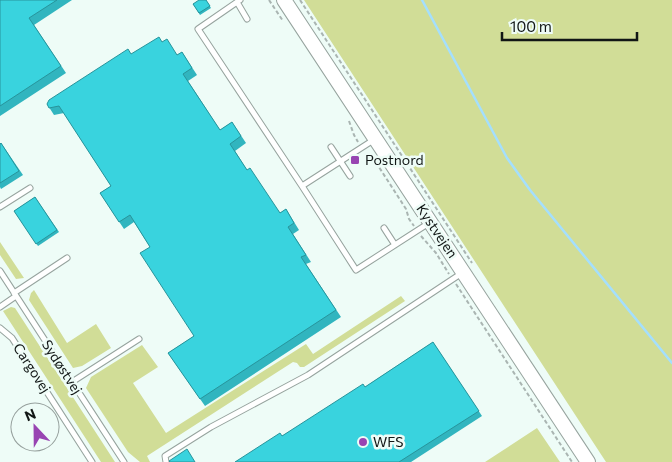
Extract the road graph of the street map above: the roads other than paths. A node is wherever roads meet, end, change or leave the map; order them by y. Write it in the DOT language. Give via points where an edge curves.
graph roads {
  1 [pos="284,0"];
  2 [pos="239,1"];
  3 [pos="247,19"];
  4 [pos="376,138"];
  5 [pos="331,147"];
  6 [pos="340,161"];
  7 [pos="350,176"];
  8 [pos="302,186"];
  9 [pos="30,188"];
  10 [pos="0,207"];
  11 [pos="431,222"];
  12 [pos="384,228"];
  13 [pos="394,245"];
  14 [pos="67,258"];
  15 [pos="467,267"];
  16 [pos="0,272"];
  17 [pos="15,295"];
  18 [pos="0,307"];
  19 [pos="0,328"];
  20 [pos="138,339"];
  21 [pos="72,382"];
  22 [pos="92,462"];
  23 [pos="124,462"];
  24 [pos="166,462"];
  25 [pos="588,462"];
  1 -- 4 [label="street, Kystvejen"];
  2 -- 3 [label="lane"];
  2 -- 8 [label="lane" via="198,29"];
  4 -- 6 [label="lane"];
  4 -- 11 [label="street, Kystvejen"];
  5 -- 6 [label="lane"];
  6 -- 7 [label="lane"];
  6 -- 8 [label="lane"];
  8 -- 13 [label="lane" via="356,270"];
  9 -- 10 [label="lane"];
  11 -- 13 [label="lane"];
  11 -- 15 [label="street, Kystvejen"];
  12 -- 13 [label="lane"];
  14 -- 17 [label="lane"];
  15 -- 24 [label="lane" via="308,374 211,427 166,456"];
  15 -- 25 [label="street, Kystvejen"];
  16 -- 17 [label="lane, Sydøstvej"];
  17 -- 18 [label="lane"];
  17 -- 21 [label="lane, Sydøstvej"];
  19 -- 22 [label="lane, Cargovej" via="12,338"];
  20 -- 21 [label="lane"];
  21 -- 23 [label="lane, Sydøstvej"];
}
